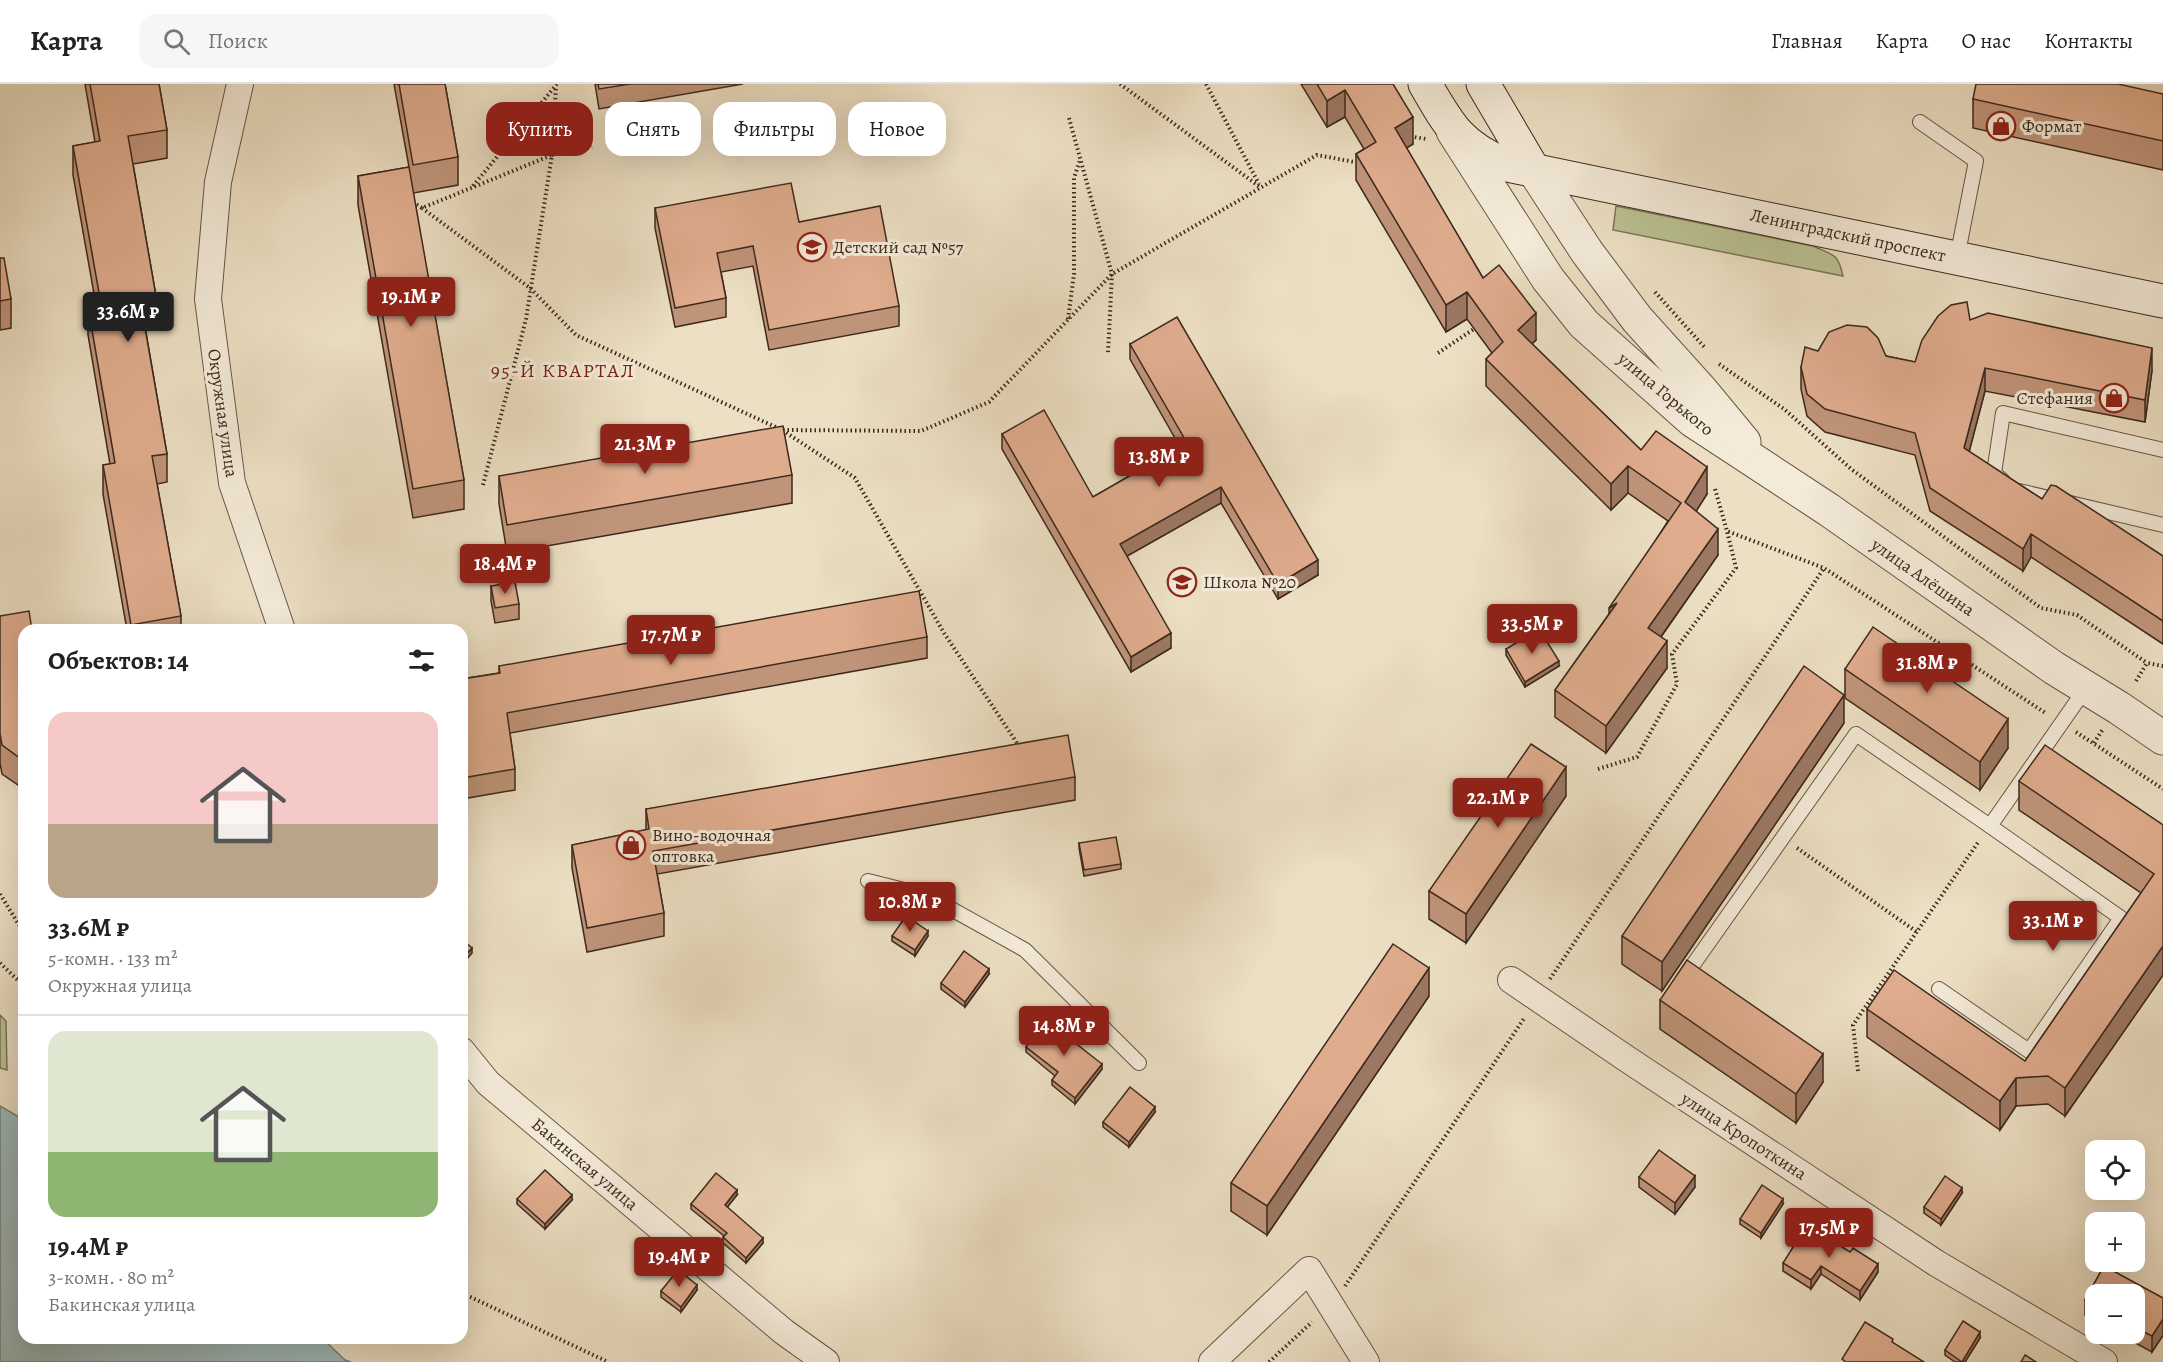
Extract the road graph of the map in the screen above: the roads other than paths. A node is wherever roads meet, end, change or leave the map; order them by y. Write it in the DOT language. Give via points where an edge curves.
graph roads {
  1 [pos="240,84"];
  2 [pos="1425,84"];
  3 [pos="1483,84"];
  4 [pos="1920,122"];
  5 [pos="1451,128"];
  6 [pos="1533,169"];
  7 [pos="1957,258"];
  8 [pos="2163,301"];
  9 [pos="2163,450"];
  10 [pos="1773,475"];
  11 [pos="2162,522"];
  12 [pos="280,624"];
  13 [pos="2086,687"];
  14 [pos="2163,738"];
  15 [pos="1990,826"];
  16 [pos="868,881"];
  17 [pos="1511,980"];
  18 [pos="1679,984"];
  19 [pos="1940,989"];
  20 [pos="468,1058"];
  21 [pos="1138,1063"];
  22 [pos="826,1362"];
  23 [pos="1212,1362"];
  24 [pos="1366,1362"];
  25 [pos="2104,1362"];
  1 -- 12 [label="street, Окружная улица" via="218,182 208,299 232,483"];
  2 -- 5 [label="street, улица Горького"];
  3 -- 6 [label="street, улица Горького"];
  4 -- 7 [label="lane" via="1976,161"];
  5 -- 6 [label="street, улица Горького" via="1479,153 1503,164"];
  5 -- 10 [label="street, улица Горького" via="1548,279 1584,324 1692,420"];
  6 -- 7 [label="street, Ленинградский проспект"];
  6 -- 10 [label="street, улица Горького" via="1637,319"];
  7 -- 8 [label="street, Ленинградский проспект"];
  9 -- 11 [label="lane" via="2003,413 1994,473 2012,489"];
  10 -- 13 [label="street, улица Алёшина" via="1829,510 2054,669"];
  13 -- 14 [label="street, улица Алёшина"];
  13 -- 15 [label="lane"];
  15 -- 18 [label="lane" via="1856,734"];
  15 -- 19 [label="lane" via="2121,918 2029,1051"];
  16 -- 21 [label="lane" via="928,896 1025,950"];
  17 -- 25 [label="street, улица Кропоткина" via="1936,1263"];
  20 -- 22 [label="street, Бакинская улица" via="488,1083 784,1332"];
  23 -- 24 [label="street" via="1309,1270"];
}
